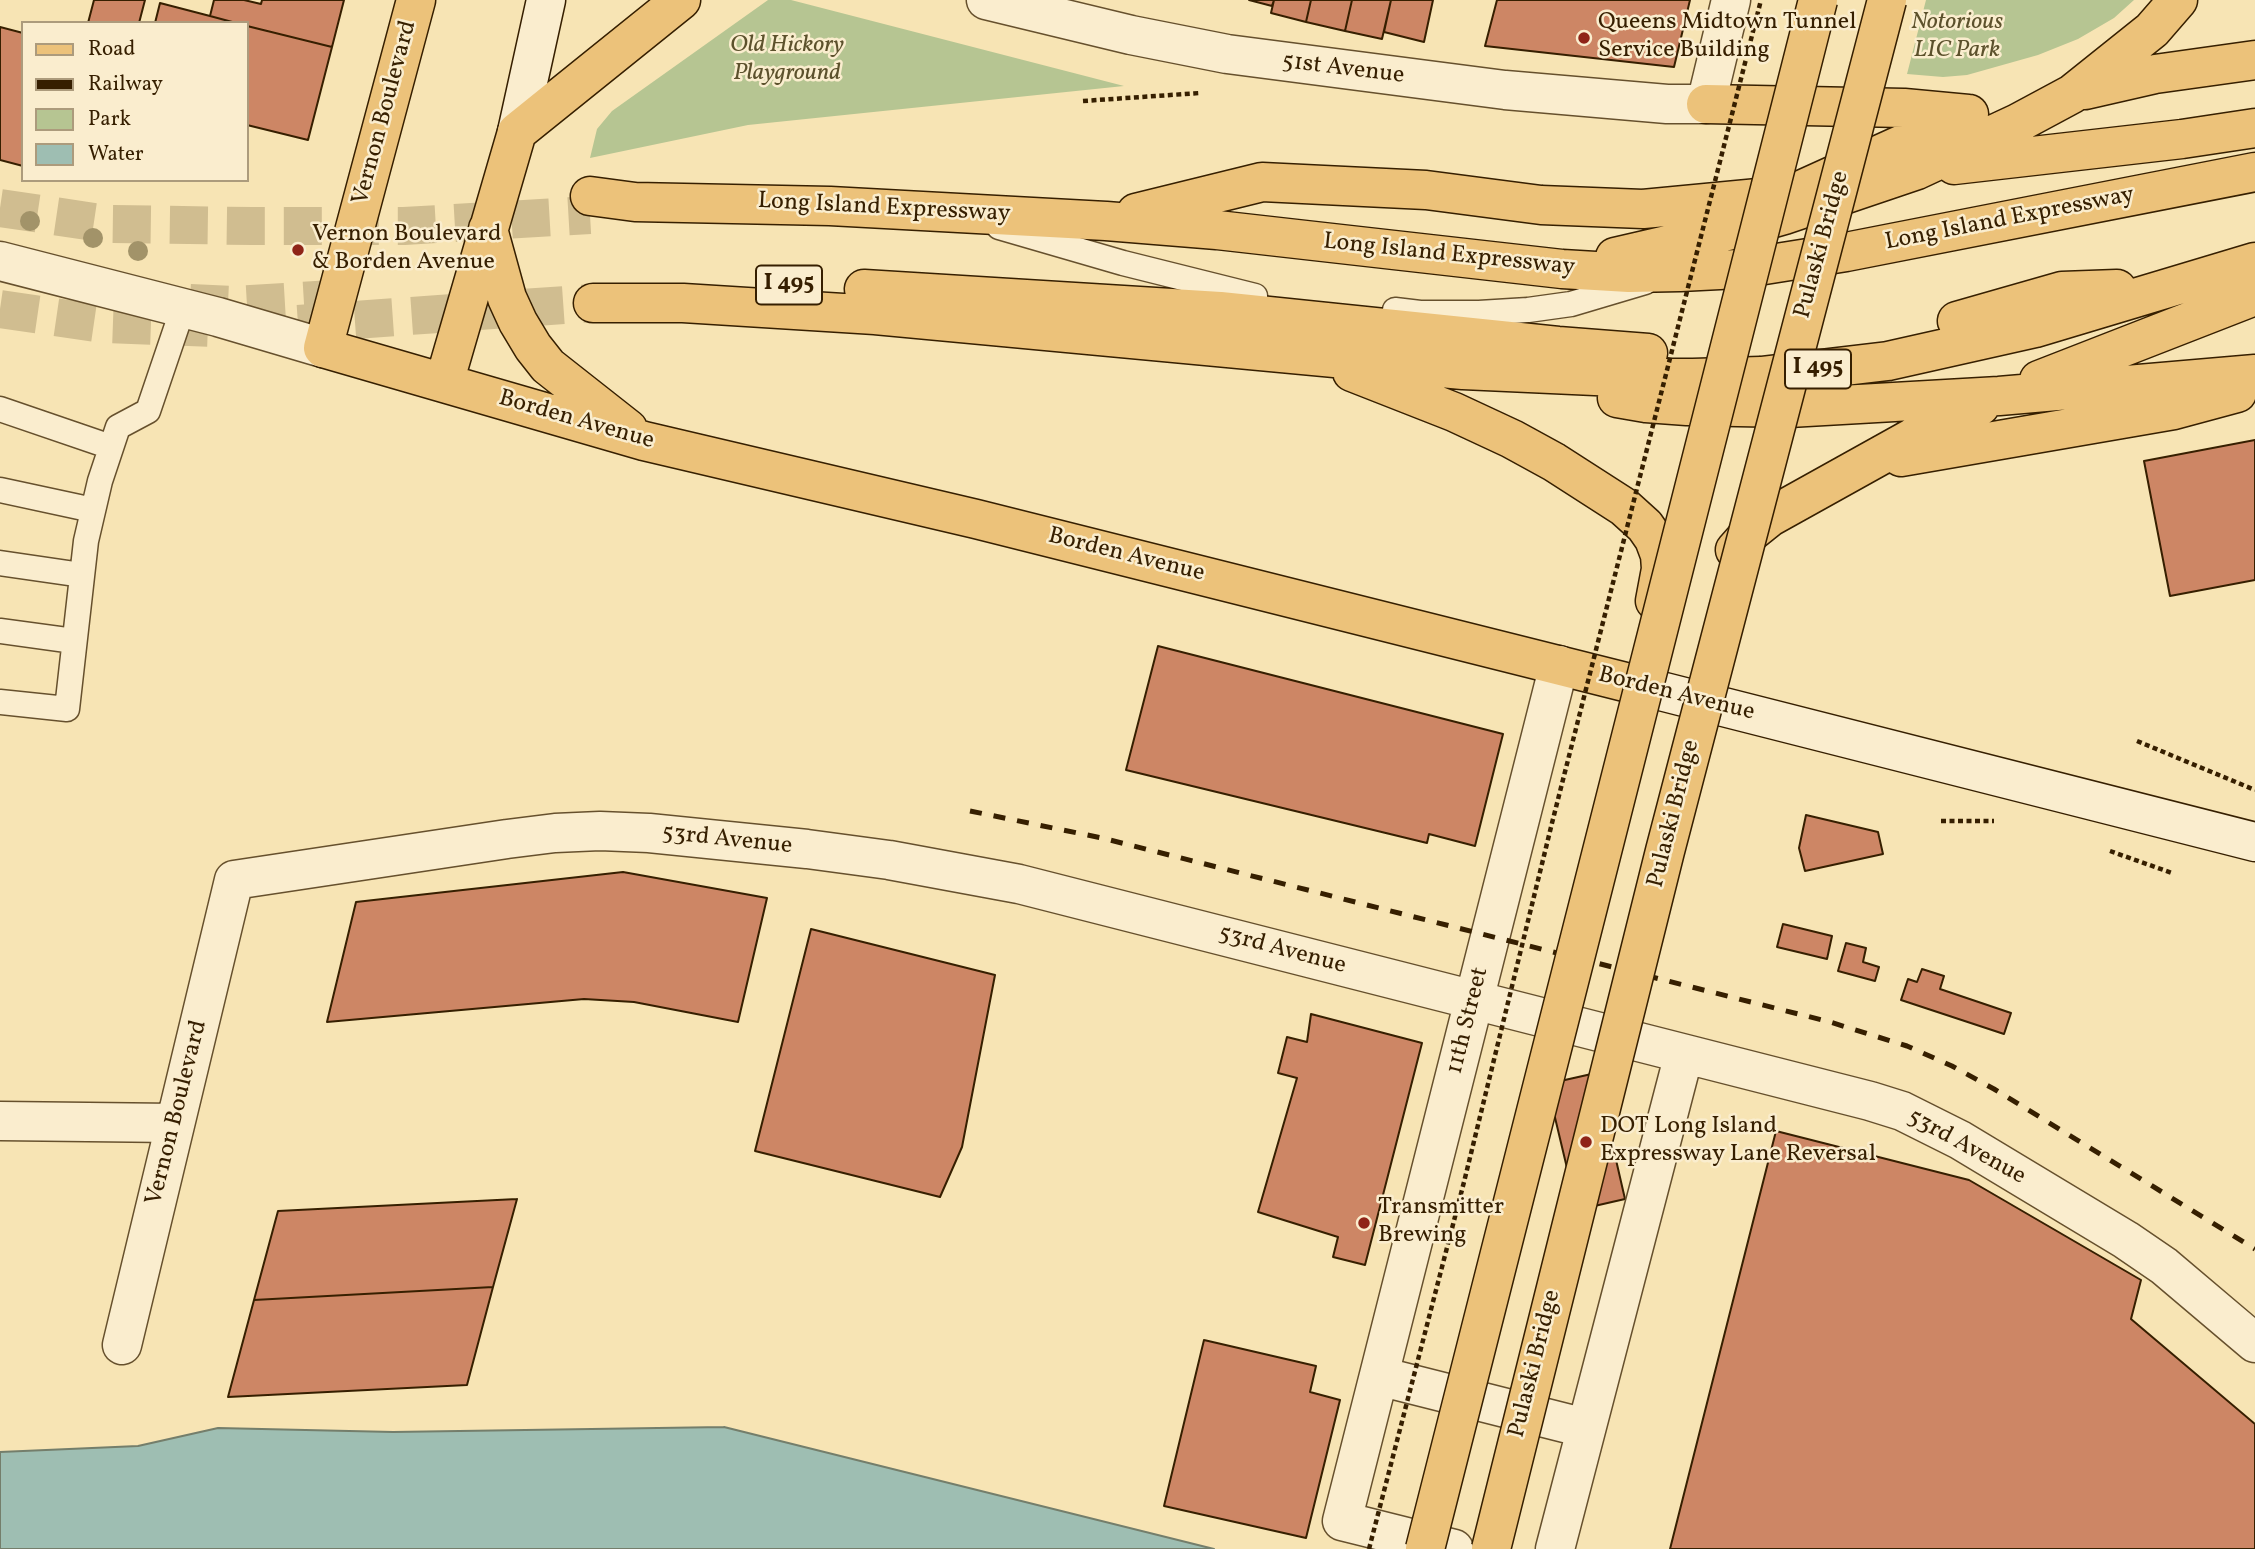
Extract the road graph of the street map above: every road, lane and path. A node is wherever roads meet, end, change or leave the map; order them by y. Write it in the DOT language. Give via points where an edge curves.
graph roads {
  1 [pos="416,0"];
  2 [pos="545,0"];
  3 [pos="681,0"];
  4 [pos="986,0"];
  5 [pos="1731,0"];
  6 [pos="1761,0"];
  7 [pos="1818,0"];
  8 [pos="1887,0"];
  9 [pos="2178,0"];
  10 [pos="2255,60"];
  11 [pos="2072,94"];
  12 [pos="1706,104"];
  13 [pos="1969,114"];
  14 [pos="2018,123"];
  15 [pos="2255,128"];
  16 [pos="517,132"];
  17 [pos="1917,170"];
  18 [pos="2255,172"];
  19 [pos="590,206"];
  20 [pos="942,211"];
  21 [pos="1106,221"];
  22 [pos="488,229"];
  23 [pos="0,261"];
  24 [pos="2255,262"];
  25 [pos="1562,270"];
  26 [pos="1680,272"];
  27 [pos="2163,288"];
  28 [pos="2255,294"];
  29 [pos="984,295"];
  30 [pos="1255,296"];
  31 [pos="183,308"];
  32 [pos="1420,313"];
  33 [pos="1558,346"];
  34 [pos="323,348"];
  35 [pos="1311,356"];
  36 [pos="1463,370"];
  37 [pos="2255,373"];
  38 [pos="444,383"];
  39 [pos="2255,388"];
  40 [pos="1999,396"];
  41 [pos="0,409"];
  42 [pos="644,441"];
  43 [pos="111,447"];
  44 [pos="1865,463"];
  45 [pos="0,490"];
  46 [pos="93,510"];
  47 [pos="0,563"];
  48 [pos="82,575"];
  49 [pos="0,631"];
  50 [pos="74,640"];
  51 [pos="1559,665"];
  52 [pos="1633,684"];
  53 [pos="1688,698"];
  54 [pos="0,702"];
  55 [pos="2137,741"];
  56 [pos="2255,790"];
  57 [pos="1941,821"];
  58 [pos="2001,821"];
  59 [pos="2255,842"];
  60 [pos="2100,847"];
  61 [pos="2172,873"];
  62 [pos="234,880"];
  63 [pos="1474,1000"];
  64 [pos="1684,1054"];
  65 [pos="0,1121"];
  66 [pos="175,1123"];
  67 [pos="2255,1343"];
  68 [pos="122,1345"];
  69 [pos="1379,1376"];
  70 [pos="1585,1428"];
  71 [pos="1369,1549"];
  72 [pos="1425,1549"];
  73 [pos="1454,1549"];
  74 [pos="1490,1549"];
  75 [pos="1555,1549"];
  1 -- 34 [label="main road, Vernon Boulevard"];
  2 -- 16 [label="street"];
  3 -- 16 [label="main road"];
  4 -- 12 [label="street, 51st Avenue" via="1177,45 1298,65 1622,101"];
  5 -- 12 [label="street"];
  6 -- 71 [label="path, bridge"];
  7 -- 72 [label="main road, bridge"];
  8 -- 74 [label="main road, Pulaski Bridge, bridge"];
  9 -- 11 [label="main road" via="2152,30"];
  10 -- 11 [label="main road" via="2145,76"];
  11 -- 14 [label="main road"];
  12 -- 13 [label="main road" via="1904,108"];
  13 -- 14 [label="main road"];
  13 -- 21 [label="main road" via="1790,195 1643,209 1541,205 1426,190 1262,182"];
  14 -- 17 [label="main road"];
  15 -- 17 [label="main road"];
  16 -- 22 [label="main road"];
  17 -- 25 [label="main road" via="1745,226"];
  18 -- 26 [label="main road, Long Island Expressway" via="1846,252 1739,269"];
  19 -- 20 [label="main road, Long Island Expressway" via="735,203"];
  20 -- 21 [label="main road, Long Island Expressway"];
  20 -- 30 [label="lane"];
  21 -- 25 [label="main road, Long Island Expressway"];
  22 -- 38 [label="main road"];
  22 -- 42 [label="main road" via="508,298 533,347 548,366"];
  23 -- 31 [label="street, Borden Avenue"];
  24 -- 27 [label="main road, I 495"];
  25 -- 26 [label="main road, Long Island Expressway"];
  26 -- 32 [label="lane" via="1571,304 1516,311"];
  27 -- 33 [label="main road, I 495" via="2062,291 1901,334 1765,353 1708,356"];
  27 -- 36 [label="main road, I 495" via="2035,328 1888,361 1761,376 1639,378"];
  28 -- 40 [label="main road"];
  29 -- 30 [label="lane"];
  29 -- 33 [label="main road, I 495" via="1220,311"];
  29 -- 35 [label="main road, I 495" via="776,284 593,293"];
  30 -- 32 [label="lane"];
  31 -- 34 [label="street, Borden Avenue"];
  31 -- 43 [label="lane" via="148,411 118,428"];
  32 -- 33 [label="lane"];
  34 -- 38 [label="main road, Borden Avenue"];
  35 -- 36 [label="main road, I 495"];
  35 -- 52 [label="main road" via="1512,439 1624,506 1645,526 1660,555 1661,569"];
  36 -- 40 [label="main road" via="1646,404 1686,406 1789,408"];
  37 -- 40 [label="main road"];
  38 -- 42 [label="main road, Borden Avenue"];
  39 -- 44 [label="main road" via="2174,410"];
  40 -- 44 [label="main road"];
  41 -- 43 [label="lane"];
  42 -- 51 [label="main road, Borden Avenue"];
  43 -- 46 [label="lane"];
  44 -- 53 [label="main road" via="1770,517 1733,552 1716,590"];
  45 -- 46 [label="lane"];
  46 -- 48 [label="lane"];
  47 -- 48 [label="lane"];
  48 -- 50 [label="lane"];
  49 -- 50 [label="lane"];
  50 -- 54 [label="lane" via="67,709"];
  51 -- 52 [label="main road, Borden Avenue"];
  51 -- 63 [label="street, 11th Street"];
  52 -- 53 [label="street, Borden Avenue"];
  53 -- 59 [label="street, Borden Avenue"];
  55 -- 56 [label="path"];
  57 -- 58 [label="path"];
  60 -- 61 [label="path"];
  62 -- 63 [label="street, 53rd Avenue" via="555,833 649,833 743,842 889,860 1019,884"];
  62 -- 66 [label="street, Vernon Boulevard"];
  63 -- 64 [label="street, 53rd Avenue"];
  63 -- 69 [label="street, 11th Street"];
  64 -- 67 [label="street, 53rd Avenue" via="1870,1101 1927,1123 2126,1240"];
  64 -- 70 [label="street"];
  65 -- 66 [label="street"];
  66 -- 68 [label="street, Vernon Boulevard"];
  69 -- 70 [label="street"];
  69 -- 73 [label="street, 11th Street" via="1342,1521"];
  70 -- 75 [label="street"];
}
